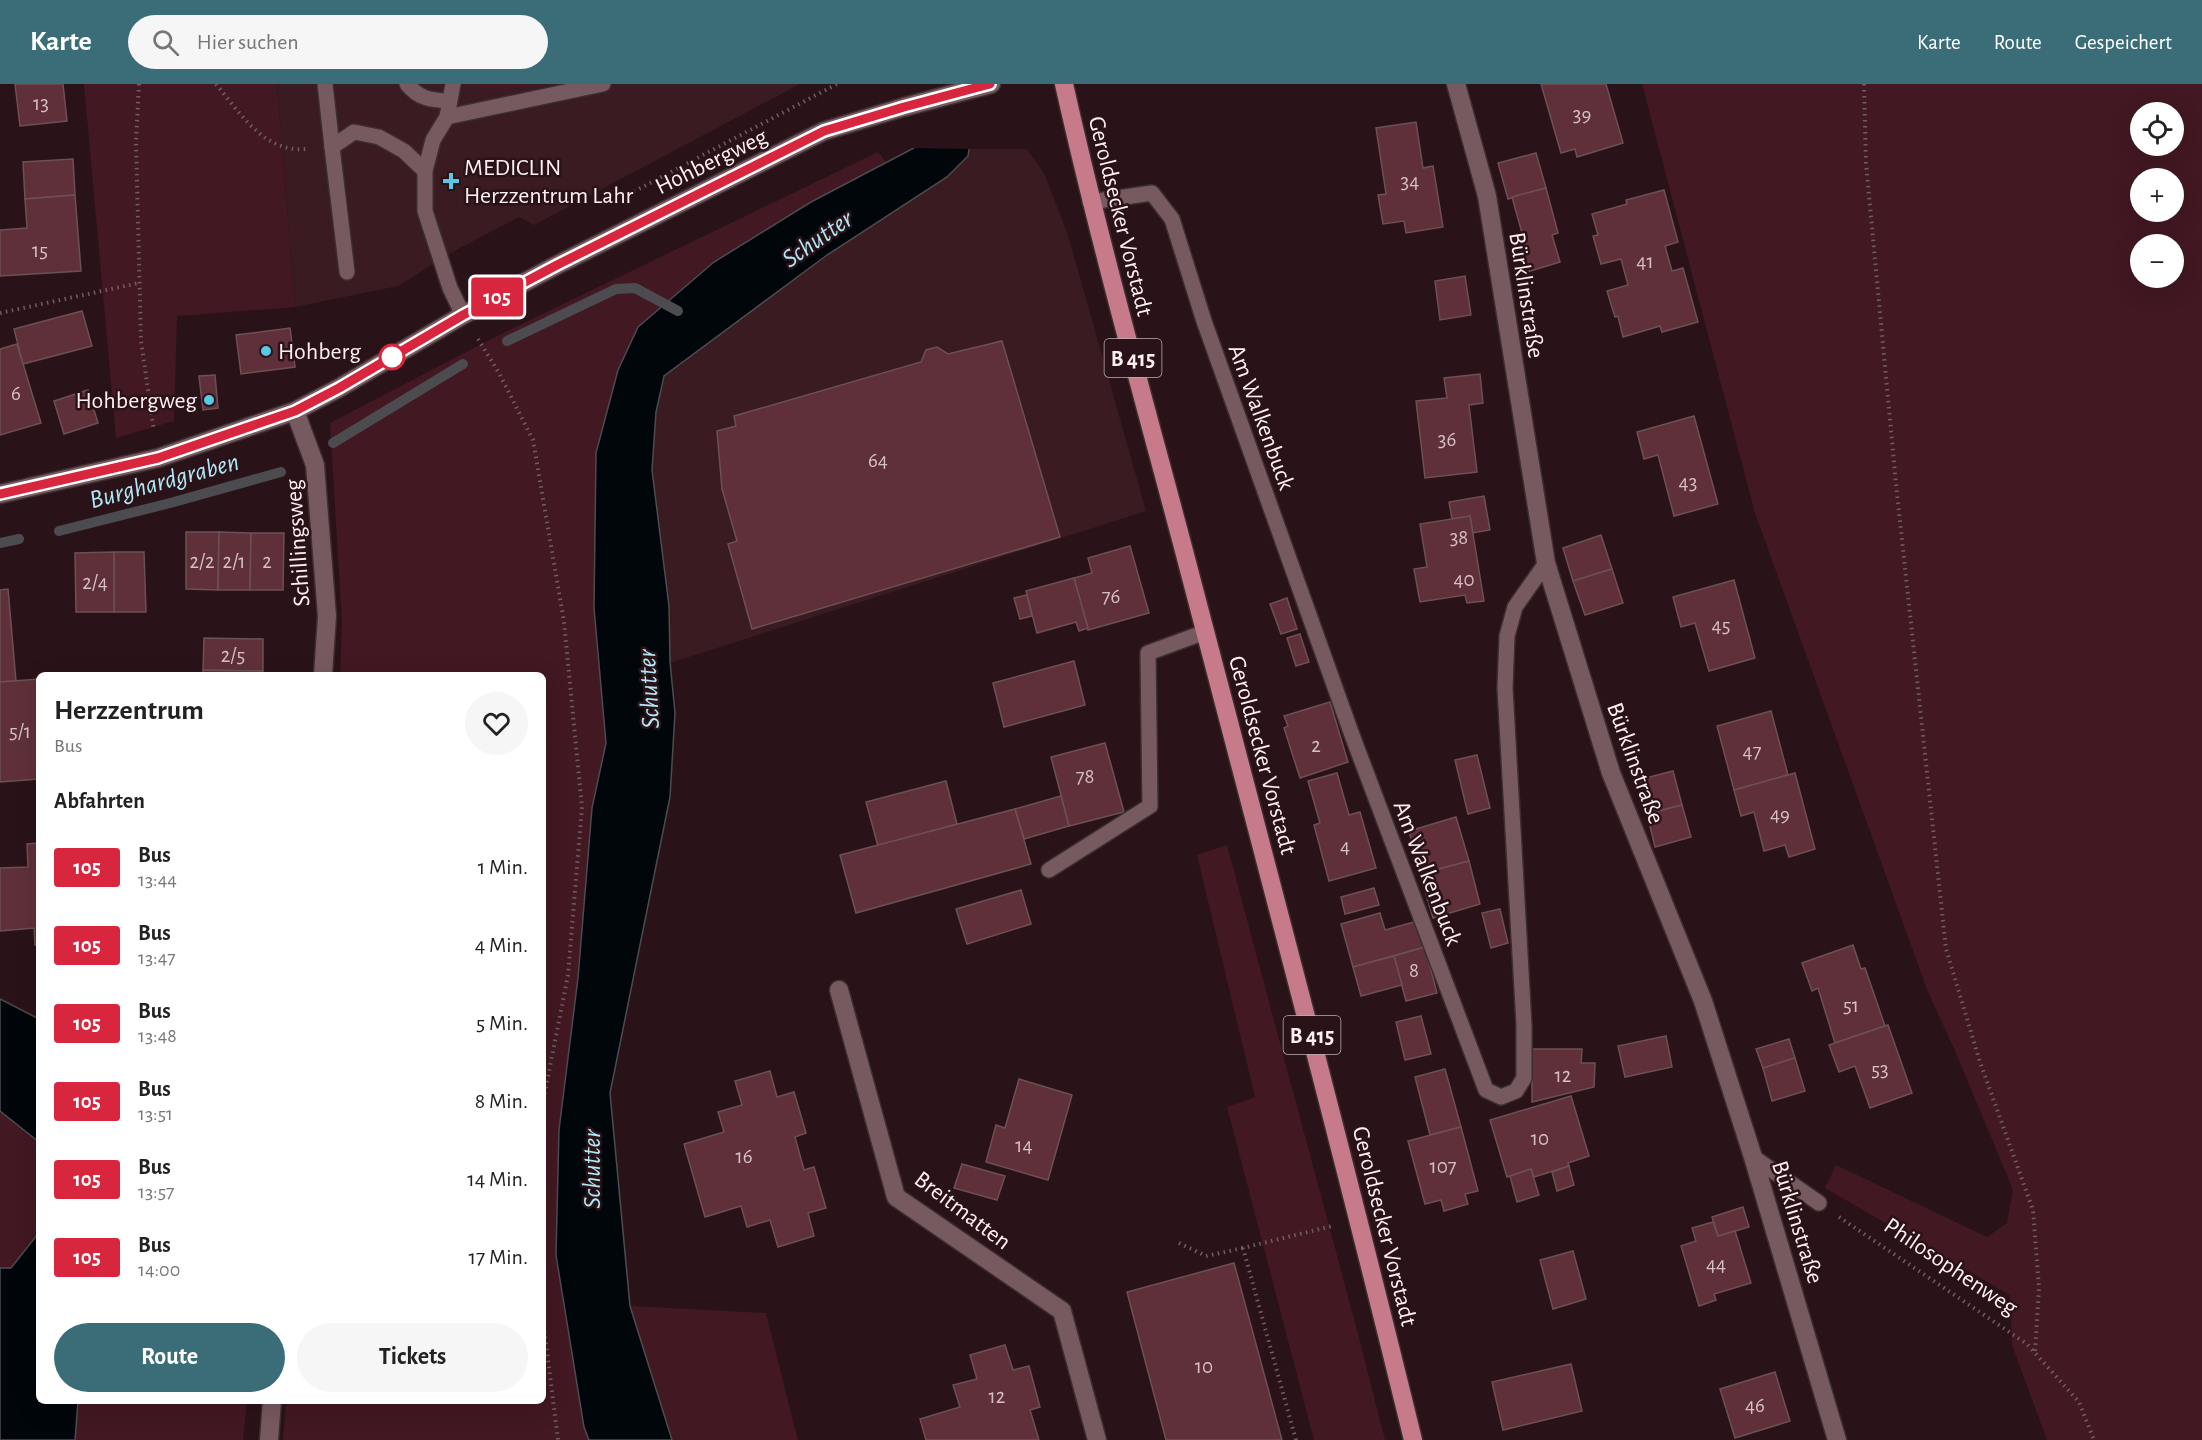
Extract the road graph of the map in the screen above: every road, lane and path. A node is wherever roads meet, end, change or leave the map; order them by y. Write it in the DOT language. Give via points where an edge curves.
graph roads {
  1 [pos="139,84"];
  2 [pos="216,84"];
  3 [pos="325,84"];
  4 [pos="407,84"];
  5 [pos="453,84"];
  6 [pos="603,84"];
  7 [pos="837,84"];
  8 [pos="991,84"];
  9 [pos="1064,84"];
  10 [pos="1456,84"];
  11 [pos="1864,84"];
  12 [pos="449,101"];
  13 [pos="447,117"];
  14 [pos="282,146"];
  15 [pos="332,147"];
  16 [pos="425,171"];
  17 [pos="618,200"];
  18 [pos="1090,202"];
  19 [pos="347,272"];
  20 [pos="139,283"];
  21 [pos="0,313"];
  22 [pos="463,315"];
  23 [pos="295,411"];
  24 [pos="158,458"];
  25 [pos="0,494"];
  26 [pos="1546,563"];
  27 [pos="1205,632"];
  28 [pos="323,672"];
  29 [pos="1049,870"];
  30 [pos="839,990"];
  31 [pos="546,1087"];
  32 [pos="1753,1157"];
  33 [pos="1819,1203"];
  34 [pos="1359,1219"];
  35 [pos="1179,1244"];
  36 [pos="1244,1248"];
  37 [pos="546,1343"];
  38 [pos="2035,1352"];
  39 [pos="272,1404"];
  40 [pos="269,1440"];
  41 [pos="558,1440"];
  42 [pos="1097,1440"];
  43 [pos="1296,1440"];
  44 [pos="1413,1440"];
  45 [pos="1837,1440"];
  46 [pos="2094,1440"];
  1 -- 20 [label="path"];
  2 -- 14 [label="path" via="255,130"];
  3 -- 15 [label="lane"];
  4 -- 12 [label="lane" via="415,94"];
  5 -- 12 [label="lane"];
  6 -- 13 [label="lane"];
  7 -- 17 [label="path"];
  8 -- 22 [label="street, Hohbergweg" via="824,131"];
  9 -- 18 [label="main road, Geroldsecker Vorstadt / B 415"];
  10 -- 26 [label="street, Bürklinstraße" via="1487,196"];
  11 -- 38 [label="path" via="1866,163 1896,484 1946,949 1980,1062 2033,1210 2039,1288"];
  12 -- 13 [label="lane"];
  13 -- 16 [label="lane" via="433,140"];
  15 -- 16 [label="lane" via="354,132 379,136 404,151"];
  15 -- 19 [label="lane"];
  16 -- 22 [label="lane" via="425,211"];
  18 -- 26 [label="lane, Am Walkenbuck" via="1152,193 1172,219 1204,321 1352,735 1486,1090 1501,1097 1516,1091 1524,1078 1505,688 1508,636 1515,607"];
  18 -- 27 [label="main road, Geroldsecker Vorstadt / B 415"];
  20 -- 21 [label="path"];
  20 -- 24 [label="path" via="141,341"];
  22 -- 23 [label="street, Hohbergweg"];
  22 -- 31 [label="path" via="499,373 533,440 564,622 582,807 568,975"];
  23 -- 24 [label="street, Hohbergweg"];
  23 -- 28 [label="street, Schillingsweg" via="315,465 327,616"];
  24 -- 25 [label="street, Hohbergweg"];
  26 -- 32 [label="street, Bürklinstraße" via="1611,773 1703,1001"];
  27 -- 29 [label="lane" via="1148,653 1150,806"];
  27 -- 34 [label="main road, Geroldsecker Vorstadt / B 415"];
  30 -- 42 [label="street, Breitmatten" via="896,1197 1062,1311"];
  32 -- 33 [label="lane"];
  32 -- 45 [label="street, Bürklinstraße"];
  33 -- 38 [label="path, Philosophenweg"];
  34 -- 36 [label="path"];
  34 -- 44 [label="main road, Geroldsecker Vorstadt / B 415"];
  35 -- 36 [label="path" via="1206,1257"];
  36 -- 43 [label="path"];
  37 -- 41 [label="path"];
  38 -- 46 [label="path, Philosophenweg" via="2079,1402"];
  39 -- 40 [label="street"];
}
